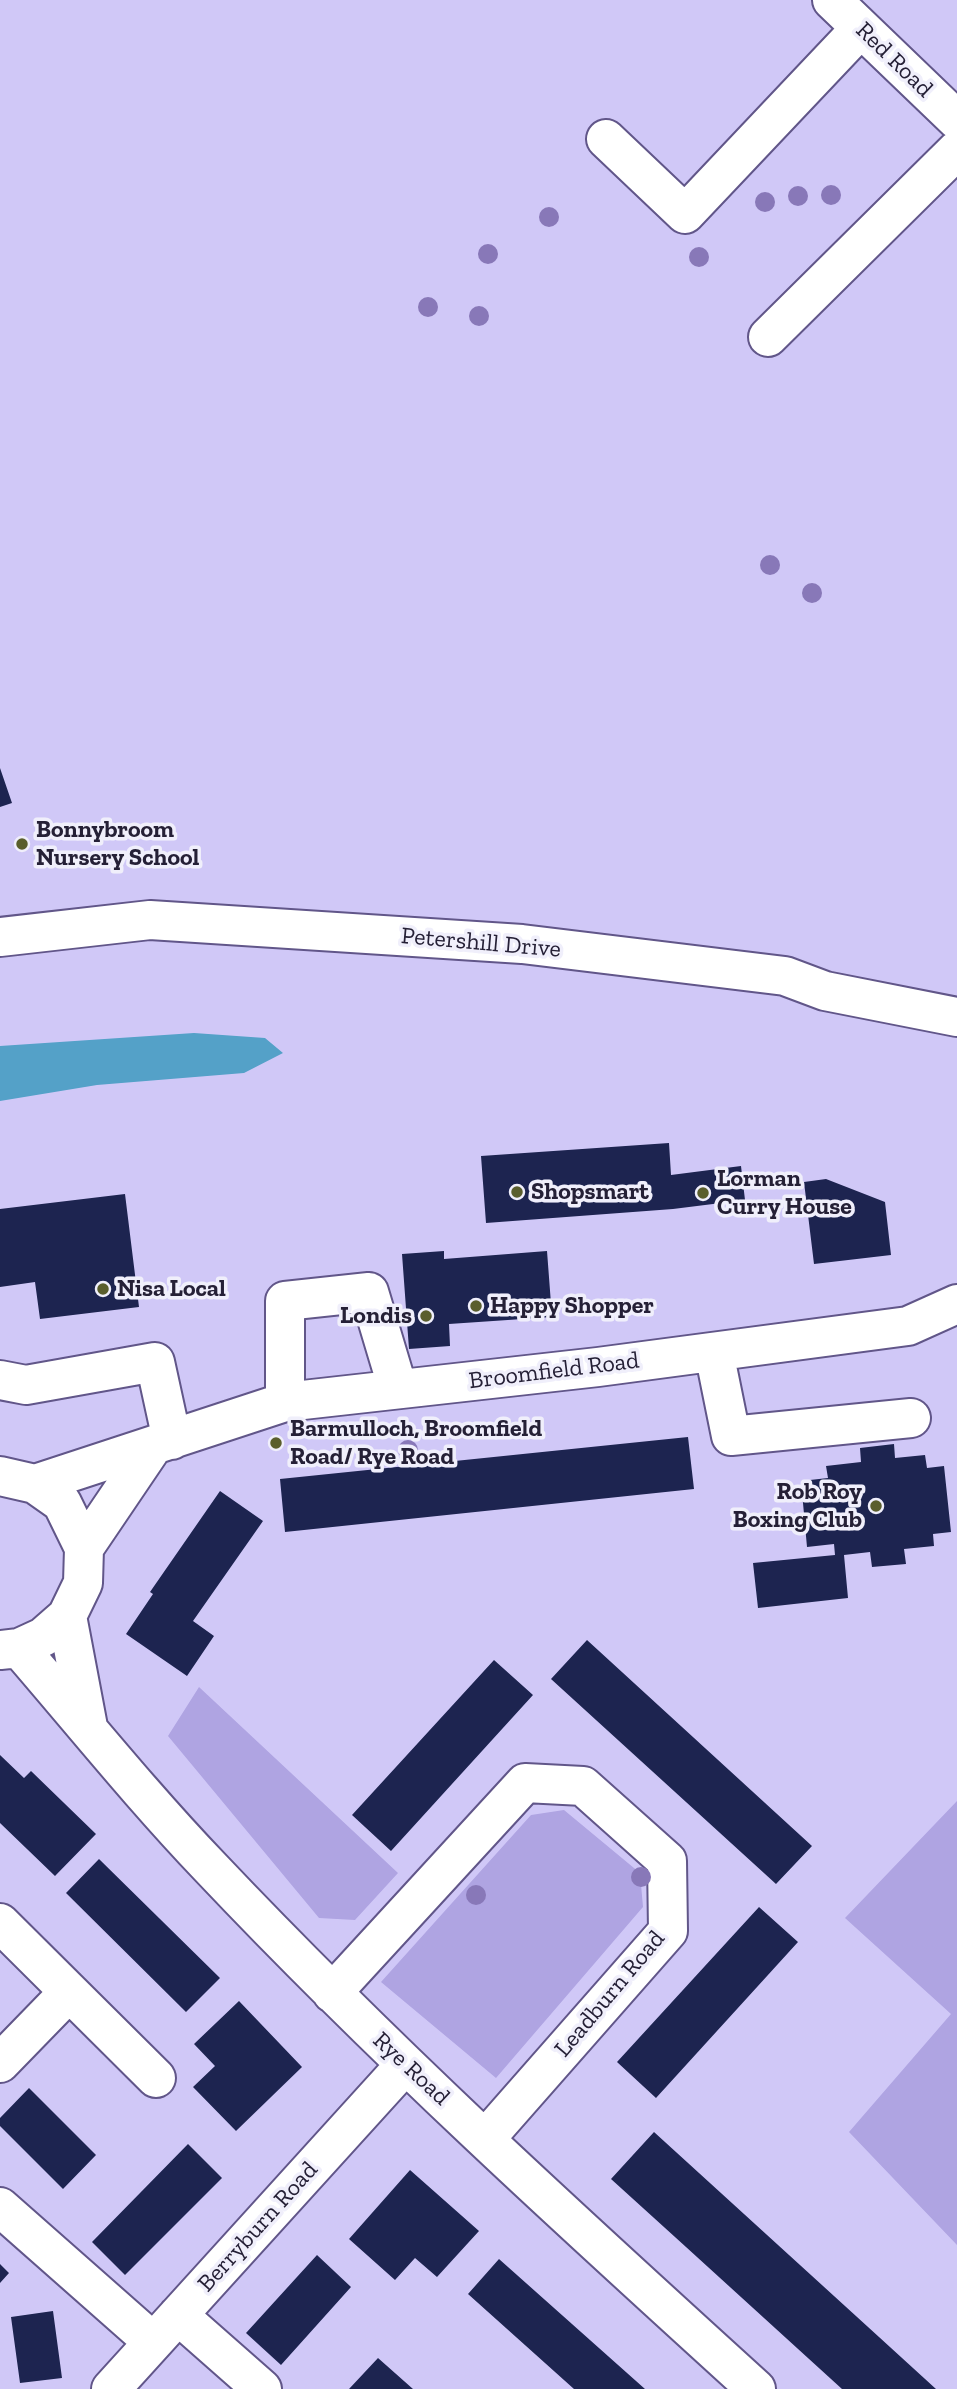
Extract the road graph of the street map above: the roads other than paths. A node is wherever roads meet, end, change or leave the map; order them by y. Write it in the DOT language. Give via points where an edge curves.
graph roads {
  1 [pos="832,0"];
  2 [pos="860,28"];
  3 [pos="957,120"];
  4 [pos="606,139"];
  5 [pos="957,150"];
  6 [pos="768,337"];
  7 [pos="0,937"];
  8 [pos="957,1017"];
  9 [pos="957,1304"];
  10 [pos="714,1352"];
  11 [pos="0,1380"];
  12 [pos="398,1389"];
  13 [pos="285,1402"];
  14 [pos="911,1418"];
  15 [pos="163,1443"];
  16 [pos="18,1480"];
  17 [pos="84,1548"];
  18 [pos="67,1616"];
  19 [pos="10,1649"];
  20 [pos="88,1728"];
  21 [pos="0,1923"];
  22 [pos="69,1992"];
  23 [pos="332,1993"];
  24 [pos="0,2063"];
  25 [pos="405,2064"];
  26 [pos="156,2078"];
  27 [pos="486,2138"];
  28 [pos="0,2207"];
  29 [pos="178,2315"];
  30 [pos="153,2342"];
  31 [pos="111,2389"];
  32 [pos="262,2389"];
  33 [pos="757,2389"];
  1 -- 2 [label="street, Red Road"];
  2 -- 3 [label="street, Red Road"];
  2 -- 4 [label="street" via="685,214"];
  5 -- 6 [label="street"];
  7 -- 8 [label="street, Petershill Drive" via="150,920 523,944 785,976 825,991"];
  9 -- 10 [label="street, Broomfield Road" via="908,1326"];
  10 -- 12 [label="street, Broomfield Road"];
  10 -- 14 [label="street" via="731,1436"];
  11 -- 15 [label="street" via="26,1385 155,1362"];
  12 -- 13 [label="street, Broomfield Road"];
  12 -- 13 [label="street" via="369,1292 285,1301"];
  13 -- 15 [label="street, Broomfield Road"];
  15 -- 16 [label="street, Broomfield Road"];
  15 -- 17 [label="street"];
  16 -- 17 [label="street" via="62,1503"];
  17 -- 18 [label="street" via="83,1583"];
  18 -- 19 [label="street" via="43,1637"];
  18 -- 20 [label="street"];
  19 -- 20 [label="street, Rye Road"];
  20 -- 23 [label="street, Rye Road" via="207,1865"];
  21 -- 22 [label="street"];
  22 -- 24 [label="street"];
  22 -- 26 [label="street"];
  23 -- 25 [label="street, Rye Road"];
  23 -- 27 [label="street, Leadburn Road" via="525,1783 583,1786 667,1861 668,1931"];
  25 -- 27 [label="street, Rye Road"];
  25 -- 29 [label="street, Berryburn Road"];
  27 -- 33 [label="street, Rye Road"];
  28 -- 30 [label="street"];
  29 -- 30 [label="street, Berryburn Road"];
  29 -- 32 [label="street"];
  30 -- 31 [label="street, Berryburn Road"];
}
